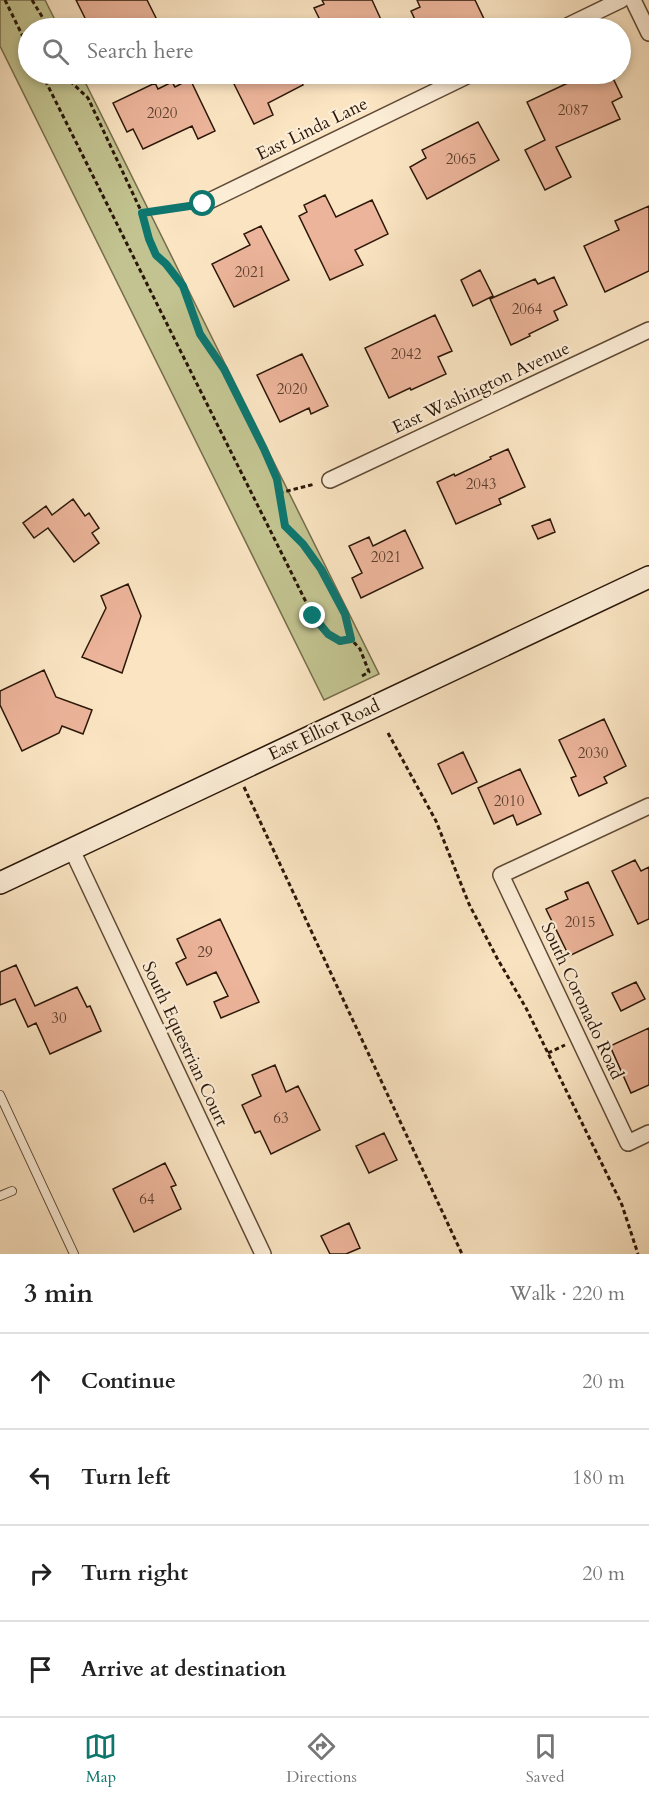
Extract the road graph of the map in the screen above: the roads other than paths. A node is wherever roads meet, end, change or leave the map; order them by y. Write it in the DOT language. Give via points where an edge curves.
graph roads {
  1 [pos="621,0"];
  2 [pos="633,0"];
  3 [pos="584,18"];
  4 [pos="649,33"];
  5 [pos="450,84"];
  6 [pos="203,204"];
  7 [pos="649,330"];
  8 [pos="330,480"];
  9 [pos="649,577"];
  10 [pos="649,806"];
  11 [pos="72,850"];
  12 [pos="0,884"];
  13 [pos="0,1095"];
  14 [pos="649,1133"];
  15 [pos="12,1191"];
  16 [pos="0,1196"];
  17 [pos="74,1254"];
  18 [pos="263,1254"];
  1 -- 3 [label="street"];
  2 -- 4 [label="street"];
  5 -- 6 [label="street, East Linda Lane"];
  7 -- 8 [label="street, East Washington Avenue"];
  9 -- 11 [label="main road, East Elliot Road"];
  10 -- 14 [label="street, South Coronado Road" via="501,875 628,1143"];
  11 -- 12 [label="main road, East Elliot Road"];
  11 -- 18 [label="street, South Equestrian Court"];
  13 -- 17 [label="lane"];
  15 -- 16 [label="lane"];
}
